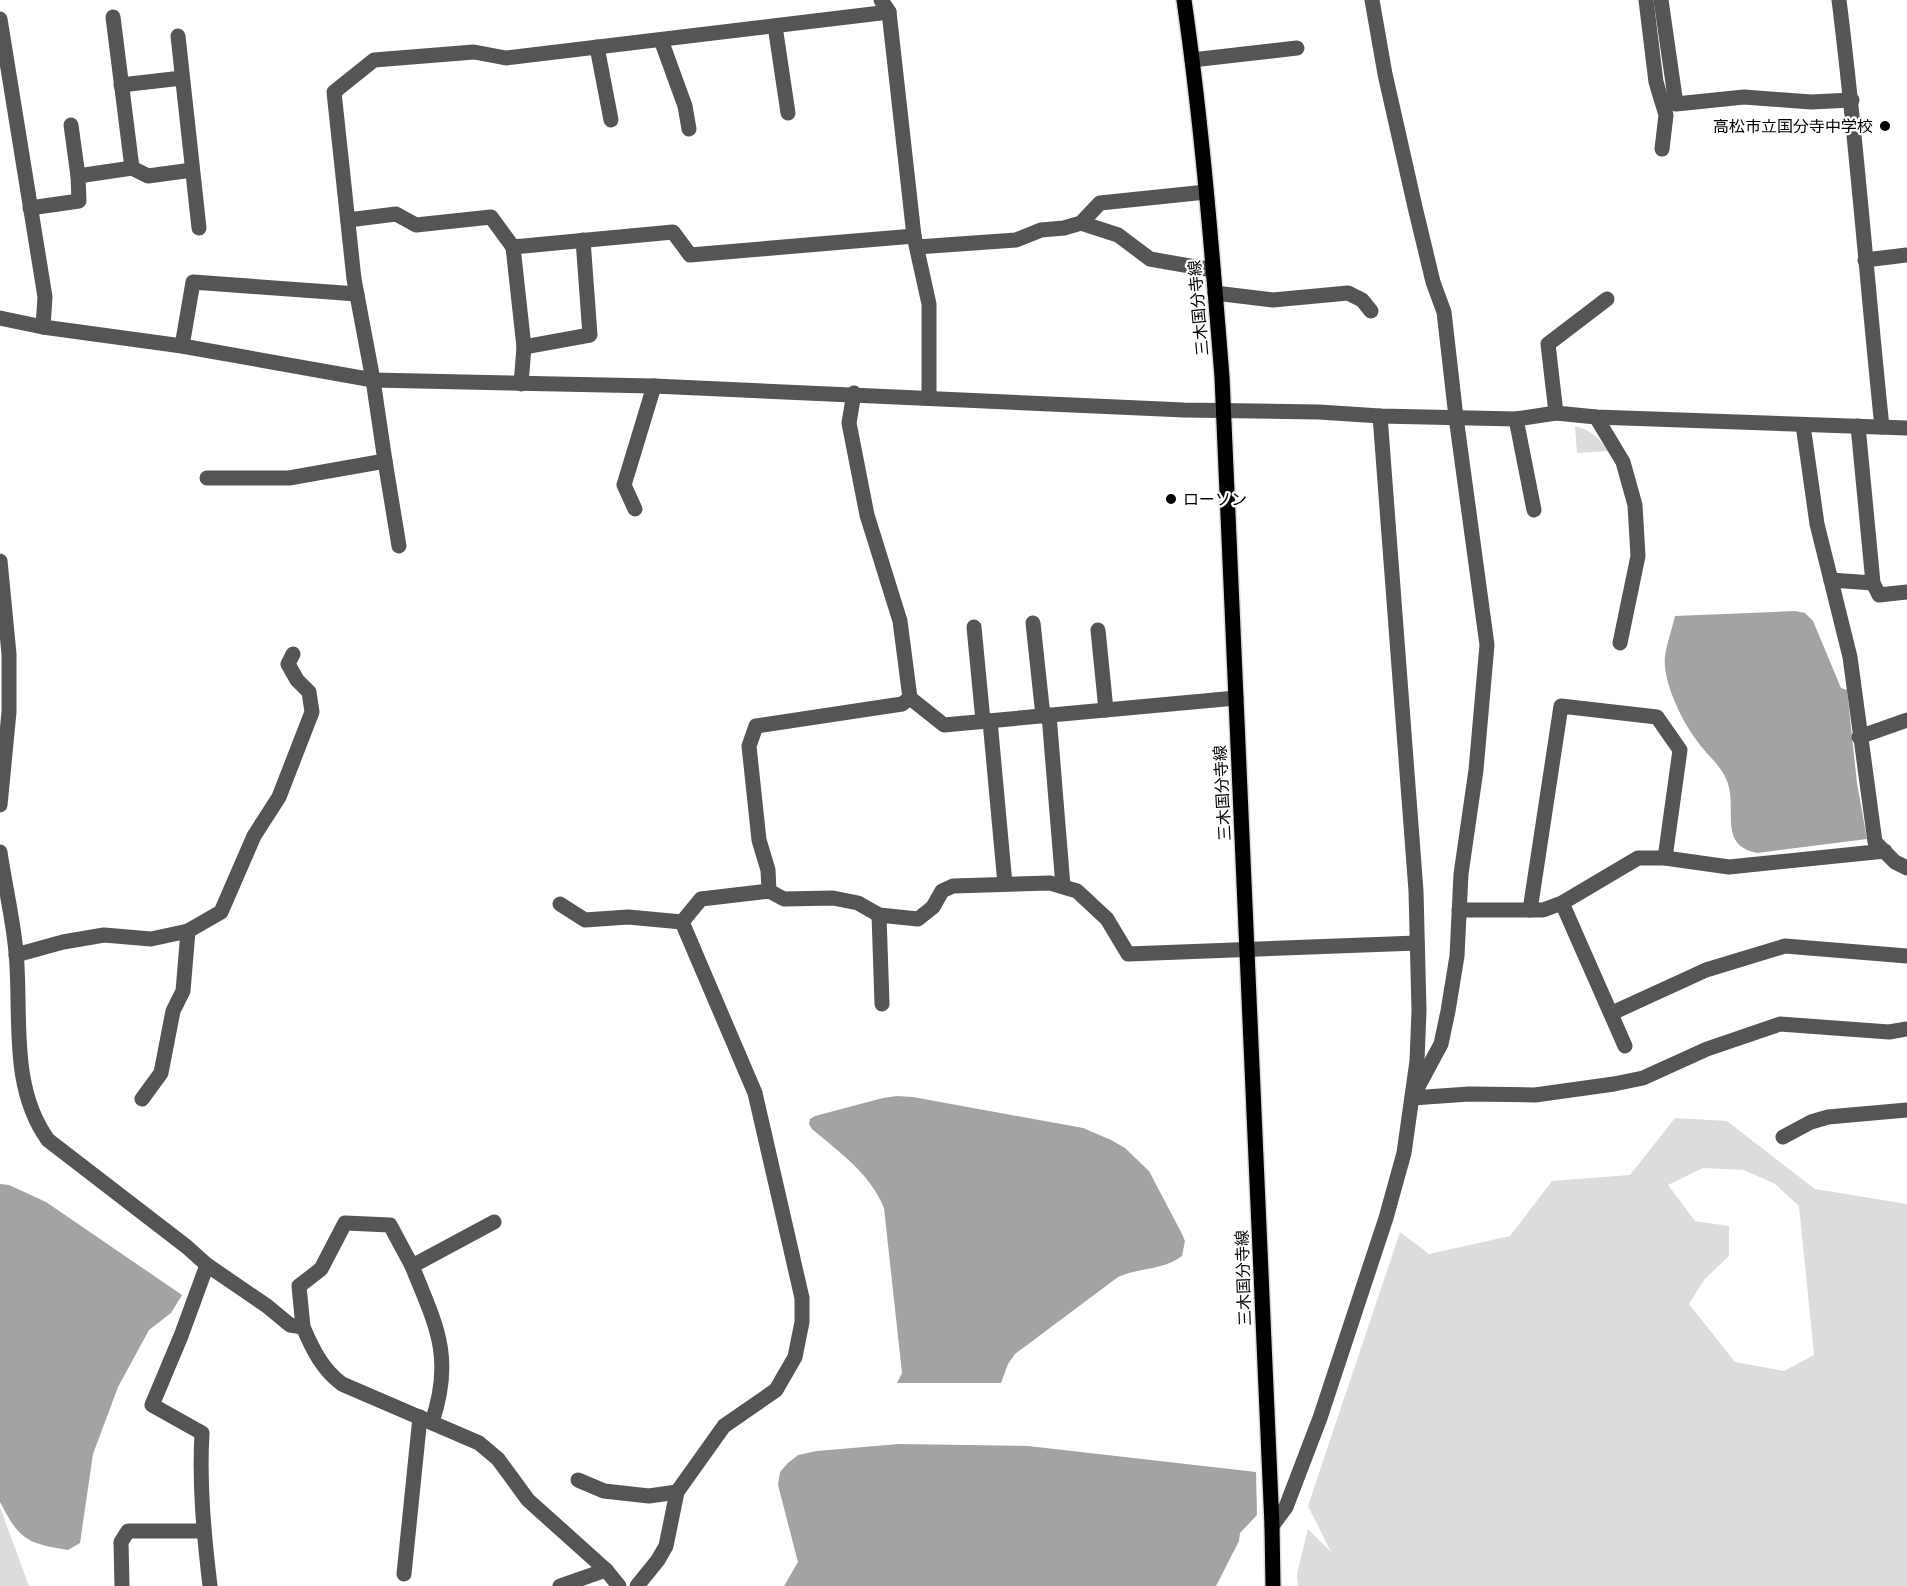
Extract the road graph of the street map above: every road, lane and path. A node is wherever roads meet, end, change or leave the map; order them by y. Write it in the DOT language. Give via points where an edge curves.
graph roads {
  1 [pos="1184,0"];
  2 [pos="1372,0"];
  3 [pos="1646,0"];
  4 [pos="1661,0"];
  5 [pos="1839,0"];
  6 [pos="885,6"];
  7 [pos="113,16"];
  8 [pos="0,19"];
  9 [pos="775,26"];
  10 [pos="178,36"];
  11 [pos="661,40"];
  12 [pos="597,47"];
  13 [pos="2,48"];
  14 [pos="1297,48"];
  15 [pos="1192,60"];
  16 [pos="182,78"];
  17 [pos="121,85"];
  18 [pos="1852,100"];
  19 [pos="788,113"];
  20 [pos="611,120"];
  21 [pos="71,125"];
  22 [pos="689,129"];
  23 [pos="1662,149"];
  24 [pos="132,168"];
  25 [pos="192,170"];
  26 [pos="78,176"];
  27 [pos="1206,192"];
  28 [pos="30,208"];
  29 [pos="348,220"];
  30 [pos="1081,223"];
  31 [pos="199,228"];
  32 [pos="583,240"];
  33 [pos="916,242"];
  34 [pos="513,247"];
  35 [pos="1907,255"];
  36 [pos="1865,260"];
  37 [pos="1213,270"];
  38 [pos="1215,293"];
  39 [pos="357,294"];
  40 [pos="1607,299"];
  41 [pos="1371,311"];
  42 [pos="1,324"];
  43 [pos="44,327"];
  44 [pos="182,346"];
  45 [pos="524,347"];
  46 [pos="373,380"];
  47 [pos="520,384"];
  48 [pos="654,386"];
  49 [pos="854,393"];
  50 [pos="929,399"];
  51 [pos="1223,410"];
  52 [pos="1556,413"];
  53 [pos="1380,416"];
  54 [pos="1456,417"];
  55 [pos="1596,417"];
  56 [pos="1516,419"];
  57 [pos="1803,425"];
  58 [pos="1858,426"];
  59 [pos="1882,427"];
  60 [pos="1907,428"];
  61 [pos="385,461"];
  62 [pos="207,478"];
  63 [pos="635,509"];
  64 [pos="1534,510"];
  65 [pos="399,546"];
  66 [pos="0,561"];
  67 [pos="1831,580"];
  68 [pos="1873,583"];
  69 [pos="1907,592"];
  70 [pos="1033,623"];
  71 [pos="974,627"];
  72 [pos="1098,630"];
  73 [pos="1620,643"];
  74 [pos="293,654"];
  75 [pos="910,698"];
  76 [pos="1236,698"];
  77 [pos="1106,710"];
  78 [pos="1046,716"];
  79 [pos="1907,720"];
  80 [pos="986,721"];
  81 [pos="1859,737"];
  82 [pos="0,806"];
  83 [pos="0,852"];
  84 [pos="1885,852"];
  85 [pos="1665,858"];
  86 [pos="1907,868"];
  87 [pos="1005,884"];
  88 [pos="1063,886"];
  89 [pos="769,891"];
  90 [pos="1562,903"];
  91 [pos="560,904"];
  92 [pos="1459,910"];
  93 [pos="1530,910"];
  94 [pos="879,915"];
  95 [pos="682,922"];
  96 [pos="188,931"];
  97 [pos="1417,943"];
  98 [pos="1247,950"];
  99 [pos="16,955"];
  100 [pos="1907,956"];
  101 [pos="882,1004"];
  102 [pos="1612,1014"];
  103 [pos="1907,1029"];
  104 [pos="1624,1046"];
  105 [pos="1412,1098"];
  106 [pos="142,1099"];
  107 [pos="1907,1110"];
  108 [pos="1783,1137"];
  109 [pos="494,1222"];
  110 [pos="207,1265"];
  111 [pos="412,1266"];
  112 [pos="303,1327"];
  113 [pos="426,1419"];
  114 [pos="578,1480"];
  115 [pos="677,1492"];
  116 [pos="1272,1526"];
  117 [pos="204,1531"];
  118 [pos="606,1570"];
  119 [pos="404,1574"];
  120 [pos="1272,1585"];
  121 [pos="122,1586"];
  122 [pos="210,1586"];
  123 [pos="560,1586"];
  124 [pos="619,1586"];
  125 [pos="637,1586"];
  1 -- 15 [label="main road, 三木国分寺線"];
  2 -- 54 [label="street" via="1432,282 1444,312"];
  3 -- 23 [label="street" via="1656,82 1666,115"];
  4 -- 18 [label="street" via="1676,104 1744,97 1811,102"];
  5 -- 18 [label="street"];
  6 -- 9 [label="street"];
  6 -- 33 [label="street"];
  7 -- 17 [label="street"];
  8 -- 13 [label="street"];
  9 -- 11 [label="street"];
  9 -- 19 [label="street"];
  10 -- 16 [label="street"];
  11 -- 12 [label="street"];
  11 -- 22 [label="street" via="685,106"];
  12 -- 20 [label="street"];
  12 -- 29 [label="street" via="506,58 474,52 374,60 334,92"];
  13 -- 28 [label="street"];
  14 -- 15 [label="street"];
  15 -- 27 [label="main road, 三木国分寺線"];
  16 -- 17 [label="street"];
  16 -- 25 [label="street"];
  17 -- 24 [label="street"];
  18 -- 36 [label="street"];
  21 -- 26 [label="street"];
  24 -- 25 [label="street" via="148,176"];
  24 -- 26 [label="street"];
  25 -- 31 [label="street"];
  26 -- 28 [label="street" via="79,201"];
  27 -- 30 [label="street" via="1100,203"];
  27 -- 37 [label="main road, 三木国分寺線"];
  28 -- 43 [label="street" via="45,297"];
  29 -- 34 [label="street" via="396,214 416,225 491,217"];
  29 -- 39 [label="street"];
  30 -- 33 [label="street" via="1041,230 1016,240"];
  30 -- 37 [label="street" via="1118,235 1150,259"];
  32 -- 33 [label="street" via="673,232 690,255"];
  32 -- 34 [label="street"];
  32 -- 45 [label="street" via="590,335"];
  33 -- 50 [label="street" via="929,304"];
  34 -- 45 [label="street"];
  35 -- 36 [label="street"];
  36 -- 59 [label="street"];
  37 -- 38 [label="main road, 三木国分寺線"];
  38 -- 41 [label="street" via="1273,300 1348,293 1362,300"];
  38 -- 51 [label="main road, 三木国分寺線"];
  39 -- 44 [label="street" via="193,282"];
  39 -- 46 [label="street"];
  40 -- 52 [label="street" via="1548,344"];
  42 -- 43 [label="street"];
  43 -- 44 [label="street"];
  44 -- 46 [label="street"];
  45 -- 47 [label="street"];
  46 -- 47 [label="street"];
  46 -- 61 [label="street"];
  47 -- 48 [label="street"];
  48 -- 49 [label="street"];
  48 -- 63 [label="street" via="624,485"];
  49 -- 50 [label="street"];
  49 -- 75 [label="street" via="849,423 867,515 900,621"];
  50 -- 51 [label="street"];
  51 -- 53 [label="street"];
  51 -- 76 [label="main road, 三木国分寺線"];
  52 -- 55 [label="street"];
  52 -- 56 [label="street"];
  53 -- 54 [label="street"];
  53 -- 97 [label="street"];
  54 -- 56 [label="street"];
  54 -- 92 [label="street" via="1487,645"];
  55 -- 57 [label="street"];
  55 -- 73 [label="street" via="1623,462 1635,505 1638,556"];
  56 -- 64 [label="street"];
  57 -- 58 [label="street"];
  57 -- 67 [label="street" via="1817,524"];
  58 -- 59 [label="street"];
  58 -- 68 [label="street"];
  59 -- 60 [label="street"];
  61 -- 62 [label="street" via="289,478"];
  61 -- 65 [label="street"];
  66 -- 82 [label="street" via="9,654 9,712"];
  67 -- 68 [label="street"];
  67 -- 81 [label="street" via="1850,657"];
  68 -- 69 [label="street" via="1879,595"];
  70 -- 78 [label="street"];
  71 -- 80 [label="street"];
  72 -- 77 [label="street"];
  74 -- 96 [label="street" via="288,664 309,692 312,712 279,797 254,836 220,912"];
  75 -- 80 [label="street" via="944,725"];
  75 -- 89 [label="street" via="902,704 756,726 749,746"];
  76 -- 77 [label="street"];
  76 -- 98 [label="main road, 三木国分寺線"];
  77 -- 78 [label="street"];
  78 -- 80 [label="street"];
  78 -- 88 [label="street"];
  79 -- 81 [label="street"];
  80 -- 87 [label="street"];
  81 -- 84 [label="street" via="1875,842"];
  83 -- 99 [label="street"];
  84 -- 85 [label="street" via="1729,867"];
  84 -- 86 [label="street"];
  85 -- 90 [label="street" via="1638,858"];
  85 -- 93 [label="street" via="1680,750 1658,717 1562,706"];
  87 -- 88 [label="street"];
  87 -- 94 [label="street" via="952,886 942,891 933,907 918,919"];
  88 -- 98 [label="street" via="1077,891 1107,919 1128,954"];
  89 -- 94 [label="street" via="784,899 833,898 858,903"];
  89 -- 95 [label="street" via="701,898"];
  90 -- 93 [label="street"];
  90 -- 102 [label="street"];
  91 -- 95 [label="street" via="585,920 628,917"];
  92 -- 93 [label="street"];
  92 -- 105 [label="street" via="1457,956 1441,1044"];
  94 -- 101 [label="street"];
  95 -- 115 [label="street" via="755,1093 802,1298 802,1322 795,1357 776,1390 724,1426"];
  96 -- 99 [label="street" via="151,939 104,935"];
  96 -- 106 [label="street" via="183,991 172,1011 160,1073"];
  97 -- 98 [label="street"];
  97 -- 105 [label="street" via="1419,1011"];
  98 -- 116 [label="main road, 三木国分寺線"];
  99 -- 110 [label="street" via="24,1089 38,1126 48,1140"];
  100 -- 102 [label="street" via="1785,946 1706,970"];
  102 -- 104 [label="street"];
  103 -- 105 [label="street" via="1889,1032 1780,1024 1624,1082 1535,1095"];
  105 -- 116 [label="street" via="1404,1153 1361,1295 1286,1507"];
  107 -- 108 [label="street" via="1828,1117"];
  109 -- 111 [label="street"];
  110 -- 112 [label="street" via="290,1325"];
  110 -- 117 [label="street" via="152,1405 202,1433"];
  111 -- 112 [label="street" via="390,1225 345,1223 321,1269 299,1286"];
  111 -- 113 [label="street" via="437,1326 443,1353 441,1396"];
  112 -- 113 [label="street" via="316,1356 342,1384"];
  113 -- 118 [label="street" via="479,1443 498,1459 528,1500"];
  113 -- 119 [label="street"];
  114 -- 115 [label="street" via="604,1491 649,1496"];
  115 -- 125 [label="street" via="666,1546"];
  116 -- 120 [label="main road, 三木国分寺線"];
  117 -- 121 [label="street" via="128,1531 121,1542"];
  117 -- 122 [label="street"];
  118 -- 123 [label="street"];
  118 -- 124 [label="street"];
}
